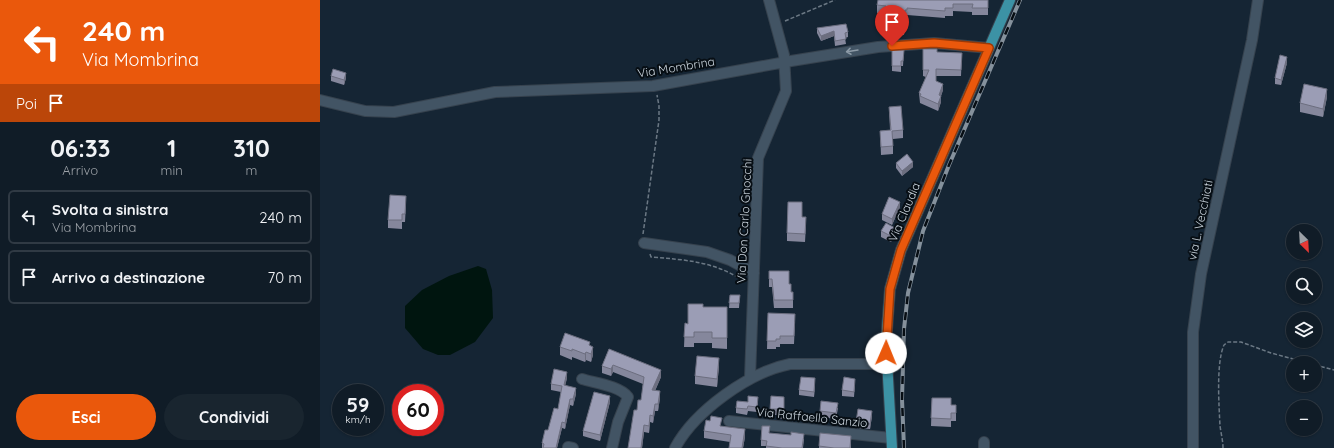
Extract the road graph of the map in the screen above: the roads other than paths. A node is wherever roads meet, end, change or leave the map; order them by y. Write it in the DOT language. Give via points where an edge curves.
graph roads {
  1 [pos="769,0"];
  2 [pos="1010,0"];
  3 [pos="1258,0"];
  4 [pos="989,48"];
  5 [pos="788,61"];
  6 [pos="320,100"];
  7 [pos="644,243"];
  8 [pos="754,273"];
  9 [pos="886,364"];
  10 [pos="750,378"];
  11 [pos="582,379"];
  12 [pos="729,421"];
  13 [pos="892,443"];
  14 [pos="612,448"];
  15 [pos="675,448"];
  16 [pos="1193,448"];
  1 -- 5 [label="street, Via Don Carlo Gnocchi"];
  2 -- 4 [label="main road, Via Claudia"];
  3 -- 16 [label="street, via L. Vecchiati" via="1252,40 1201,274 1193,332"];
  4 -- 5 [label="street, Via Mombrina, one-way" via="934,43 906,44"];
  4 -- 9 [label="main road, Via Claudia" via="901,250 890,289"];
  5 -- 6 [label="street, Via Mombrina" via="655,85 495,92 394,112 366,111"];
  5 -- 8 [label="street, Via Don Carlo Gnocchi" via="786,91 758,158"];
  7 -- 8 [label="street" via="706,252 730,260"];
  8 -- 10 [label="street, Via Don Carlo Gnocchi"];
  9 -- 10 [label="street" via="790,364 778,366"];
  9 -- 13 [label="main road, Via Claudia"];
  10 -- 15 [label="street" via="722,397 698,418"];
  11 -- 14 [label="street" via="619,390 628,397 618,422"];
  12 -- 13 [label="street, Via Raffaello Sanzio"];
}
